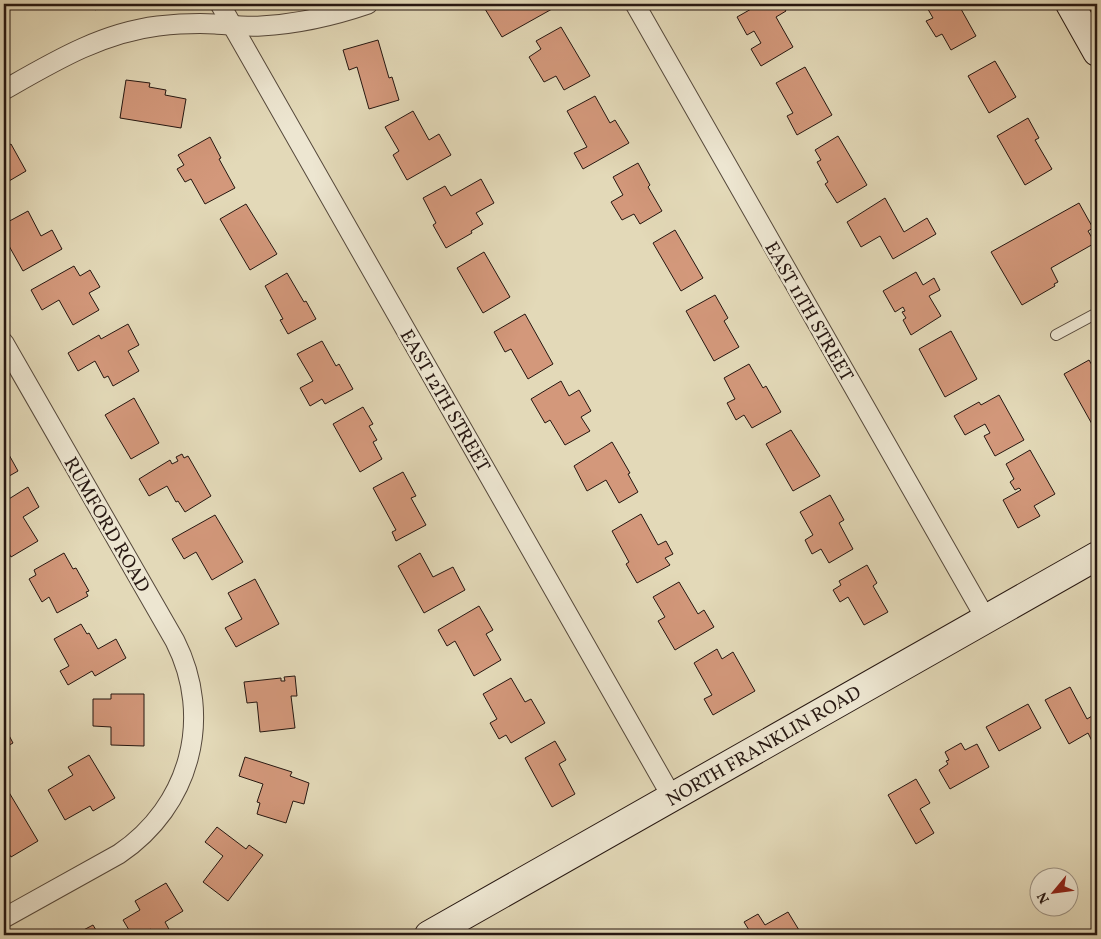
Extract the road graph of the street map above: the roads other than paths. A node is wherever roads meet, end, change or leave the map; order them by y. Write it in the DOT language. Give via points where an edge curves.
graph roads {
  1 [pos="220,4"];
  2 [pos="368,4"];
  3 [pos="635,4"];
  4 [pos="1070,4"];
  5 [pos="232,26"];
  6 [pos="1097,52"];
  7 [pos="4,90"];
  8 [pos="1097,313"];
  9 [pos="1056,335"];
  10 [pos="4,343"];
  11 [pos="1097,556"];
  12 [pos="986,619"];
  13 [pos="672,797"];
  14 [pos="4,918"];
  15 [pos="428,935"];
  1 -- 5 [label="street, EAST 12TH STREET"];
  2 -- 5 [label="street" via="304,22"];
  3 -- 12 [label="street, EAST 11TH STREET"];
  4 -- 6 [label="main road"];
  5 -- 7 [label="street" via="158,26 112,36 60,58"];
  5 -- 13 [label="street, EAST 12TH STREET"];
  8 -- 9 [label="lane"];
  10 -- 14 [label="street, RUMFORD ROAD" via="175,641 188,675 194,711 192,738 183,774 166,808 148,830 119,854"];
  11 -- 12 [label="main road, NORTH FRANKLIN ROAD"];
  12 -- 13 [label="main road, NORTH FRANKLIN ROAD"];
  13 -- 15 [label="main road, NORTH FRANKLIN ROAD"];
}
